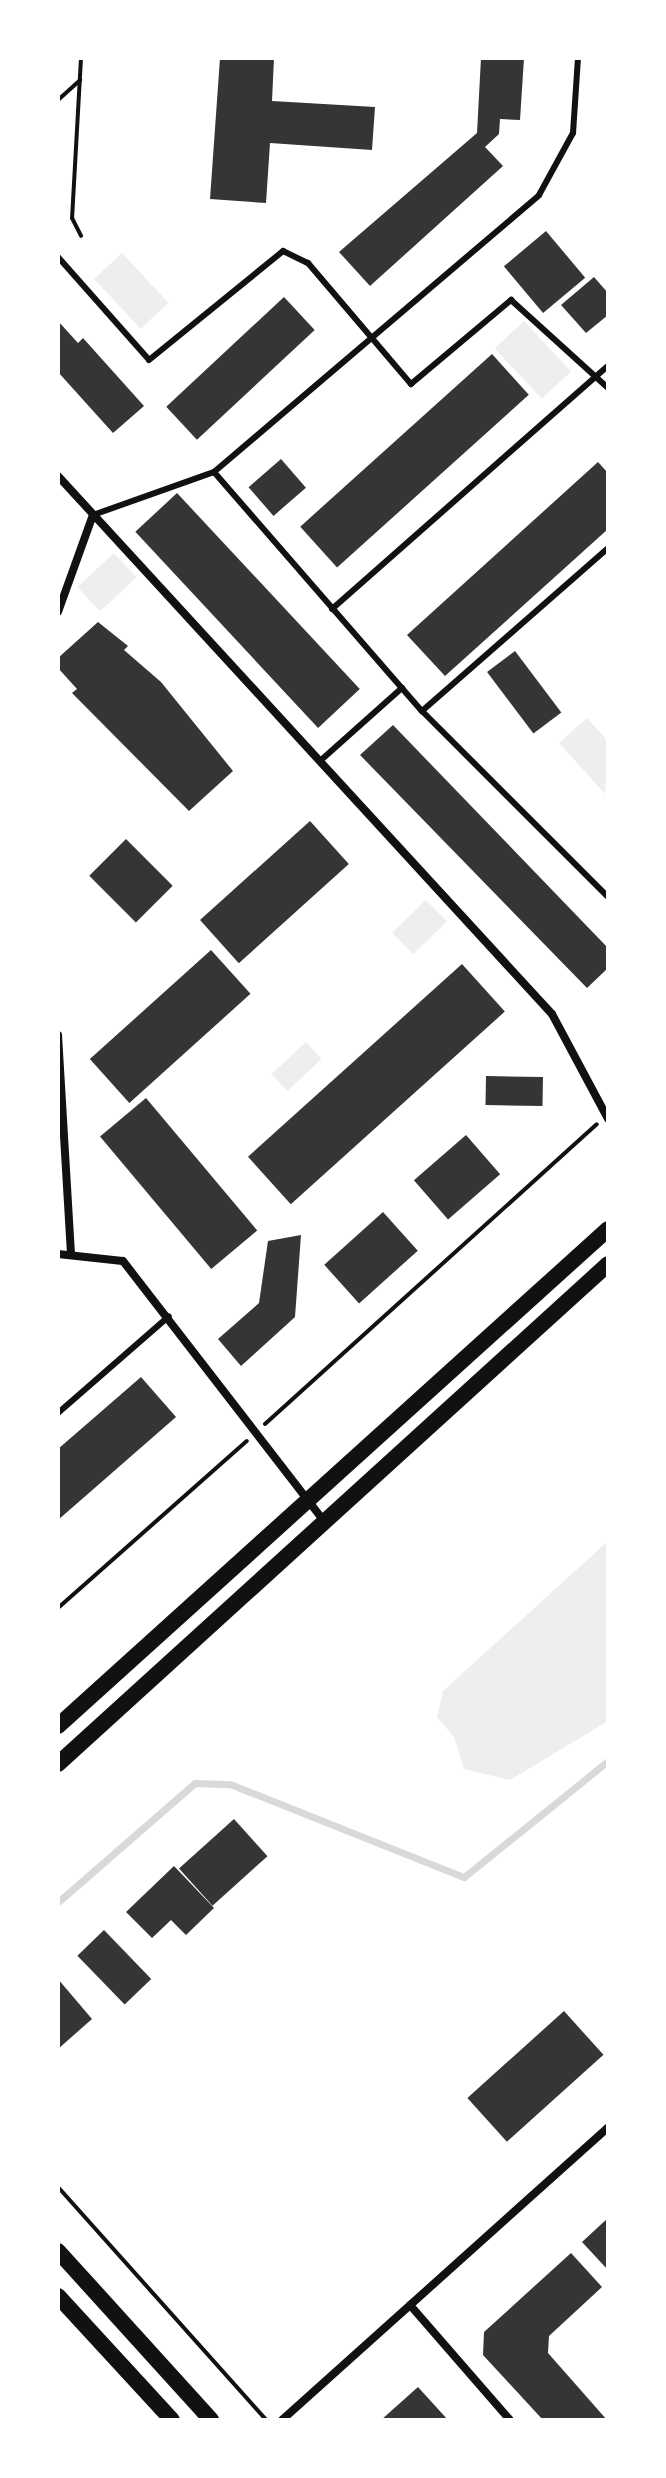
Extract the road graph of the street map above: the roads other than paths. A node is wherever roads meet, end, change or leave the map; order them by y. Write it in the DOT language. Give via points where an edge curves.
graph roads {
  1 [pos="578,58"];
  2 [pos="58,257"];
  3 [pos="373,339"];
  4 [pos="608,366"];
  5 [pos="597,376"];
  6 [pos="608,388"];
  7 [pos="214,472"];
  8 [pos="58,476"];
  9 [pos="93,515"];
  10 [pos="608,548"];
  11 [pos="332,609"];
  12 [pos="58,612"];
  13 [pos="402,688"];
  14 [pos="422,711"];
  15 [pos="320,761"];
  16 [pos="608,897"];
  17 [pos="58,1035"];
  18 [pos="607,1118"];
  19 [pos="608,1229"];
  20 [pos="71,1252"];
  21 [pos="58,1254"];
  22 [pos="608,1264"];
  23 [pos="169,1316"];
  24 [pos="58,1413"];
  25 [pos="306,1500"];
  26 [pos="326,1523"];
  27 [pos="58,1726"];
  28 [pos="58,1764"];
  29 [pos="608,2127"];
  30 [pos="58,2251"];
  31 [pos="58,2296"];
  32 [pos="410,2305"];
  33 [pos="172,2420"];
  34 [pos="211,2420"];
  35 [pos="282,2420"];
  36 [pos="510,2420"];
  1 -- 3 [label="lane" via="573,133 539,195"];
  2 -- 3 [label="lane" via="149,360 283,251 308,263"];
  3 -- 5 [label="lane" via="411,384 511,300"];
  3 -- 7 [label="lane"];
  4 -- 5 [label="lane"];
  5 -- 6 [label="lane"];
  5 -- 11 [label="lane"];
  7 -- 9 [label="lane"];
  7 -- 11 [label="lane"];
  8 -- 9 [label="street"];
  9 -- 12 [label="street"];
  9 -- 15 [label="street"];
  10 -- 14 [label="lane"];
  11 -- 13 [label="lane"];
  13 -- 14 [label="lane"];
  13 -- 15 [label="lane"];
  14 -- 16 [label="lane"];
  15 -- 18 [label="street" via="552,1014"];
  17 -- 20 [label="street"];
  19 -- 25 [label="main road"];
  20 -- 21 [label="street"];
  20 -- 23 [label="street" via="123,1261"];
  22 -- 26 [label="main road"];
  23 -- 24 [label="lane"];
  23 -- 25 [label="street" via="252,1436"];
  25 -- 26 [label="street"];
  25 -- 27 [label="main road"];
  26 -- 28 [label="main road"];
  29 -- 32 [label="street"];
  30 -- 34 [label="main road"];
  31 -- 33 [label="main road"];
  32 -- 35 [label="street"];
  32 -- 36 [label="street"];
}
